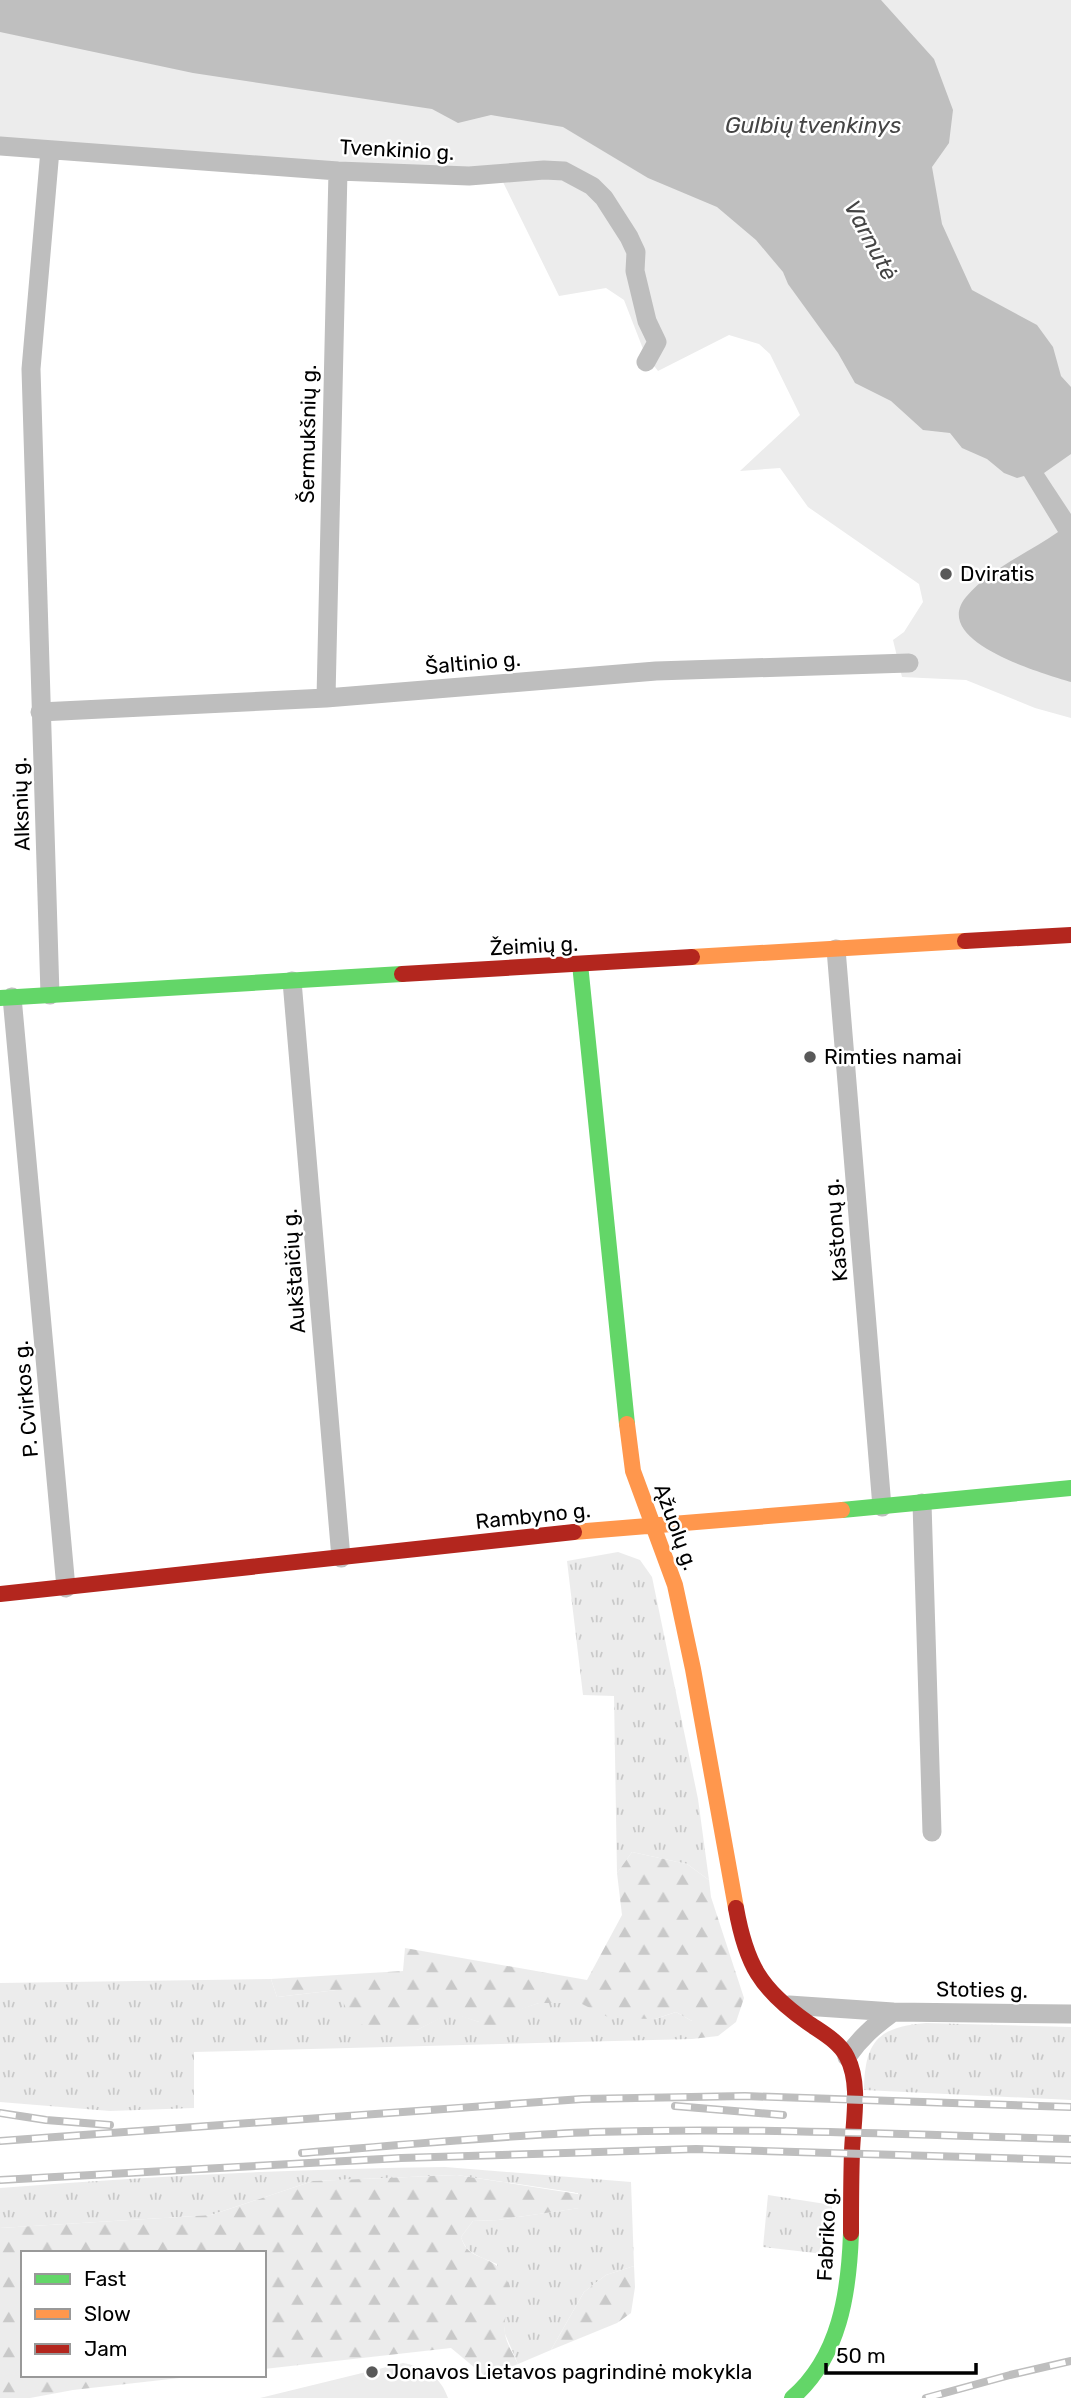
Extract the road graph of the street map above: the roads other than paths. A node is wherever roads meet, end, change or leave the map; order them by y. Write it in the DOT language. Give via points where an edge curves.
graph roads {
  1 [pos="0,146"];
  2 [pos="50,150"];
  3 [pos="338,171"];
  4 [pos="646,362"];
  5 [pos="909,663"];
  6 [pos="327,698"];
  7 [pos="40,712"];
  8 [pos="1071,935"];
  9 [pos="836,949"];
  10 [pos="580,964"];
  11 [pos="292,981"];
  12 [pos="50,995"];
  13 [pos="6,998"];
  14 [pos="1071,1488"];
  15 [pos="922,1503"];
  16 [pos="882,1507"];
  17 [pos="653,1524"];
  18 [pos="341,1558"];
  19 [pos="66,1588"];
  20 [pos="0,1594"];
  21 [pos="932,1832"];
  22 [pos="784,2005"];
  23 [pos="893,2012"];
  24 [pos="1071,2014"];
  25 [pos="847,2057"];
  26 [pos="792,2398"];
  1 -- 2 [label="street, Tvenkinio g."];
  2 -- 3 [label="street, Tvenkinio g."];
  2 -- 7 [label="street, Alksnių g." via="31,369"];
  3 -- 4 [label="street, Tvenkinio g." via="469,176 544,170 578,177 604,198 636,251 635,271 657,342"];
  3 -- 6 [label="street, Šermukšnių g."];
  5 -- 6 [label="street, Šaltinio g." via="656,671"];
  6 -- 7 [label="street, Šaltinio g."];
  7 -- 12 [label="street, Alksnių g."];
  8 -- 9 [label="main road, Žeimių g."];
  9 -- 10 [label="main road, Žeimių g."];
  9 -- 16 [label="street, Kaštonų g."];
  10 -- 11 [label="main road, Žeimių g."];
  10 -- 17 [label="main road, Ąžuolų g." via="633,1471"];
  11 -- 12 [label="main road, Žeimių g."];
  11 -- 18 [label="street, Aukštaičių g."];
  12 -- 13 [label="main road, Žeimių g."];
  13 -- 19 [label="street, P. Cvirkos g."];
  14 -- 15 [label="main road, Rambyno g."];
  15 -- 16 [label="main road, Rambyno g."];
  15 -- 21 [label="street"];
  16 -- 17 [label="main road, Rambyno g."];
  17 -- 18 [label="main road, Rambyno g."];
  17 -- 22 [label="main road, Ąžuolų g." via="675,1585 693,1669 739,1926 758,1979"];
  18 -- 19 [label="main road, Rambyno g."];
  19 -- 20 [label="main road, Rambyno g."];
  22 -- 23 [label="street, Stoties g."];
  22 -- 25 [label="main road, Ąžuolų g." via="831,2039"];
  23 -- 24 [label="street, Stoties g."];
  23 -- 25 [label="street" via="873,2026"];
  25 -- 26 [label="main road, Fabriko g." via="854,2099 844,2302 829,2349 813,2376"];
}
